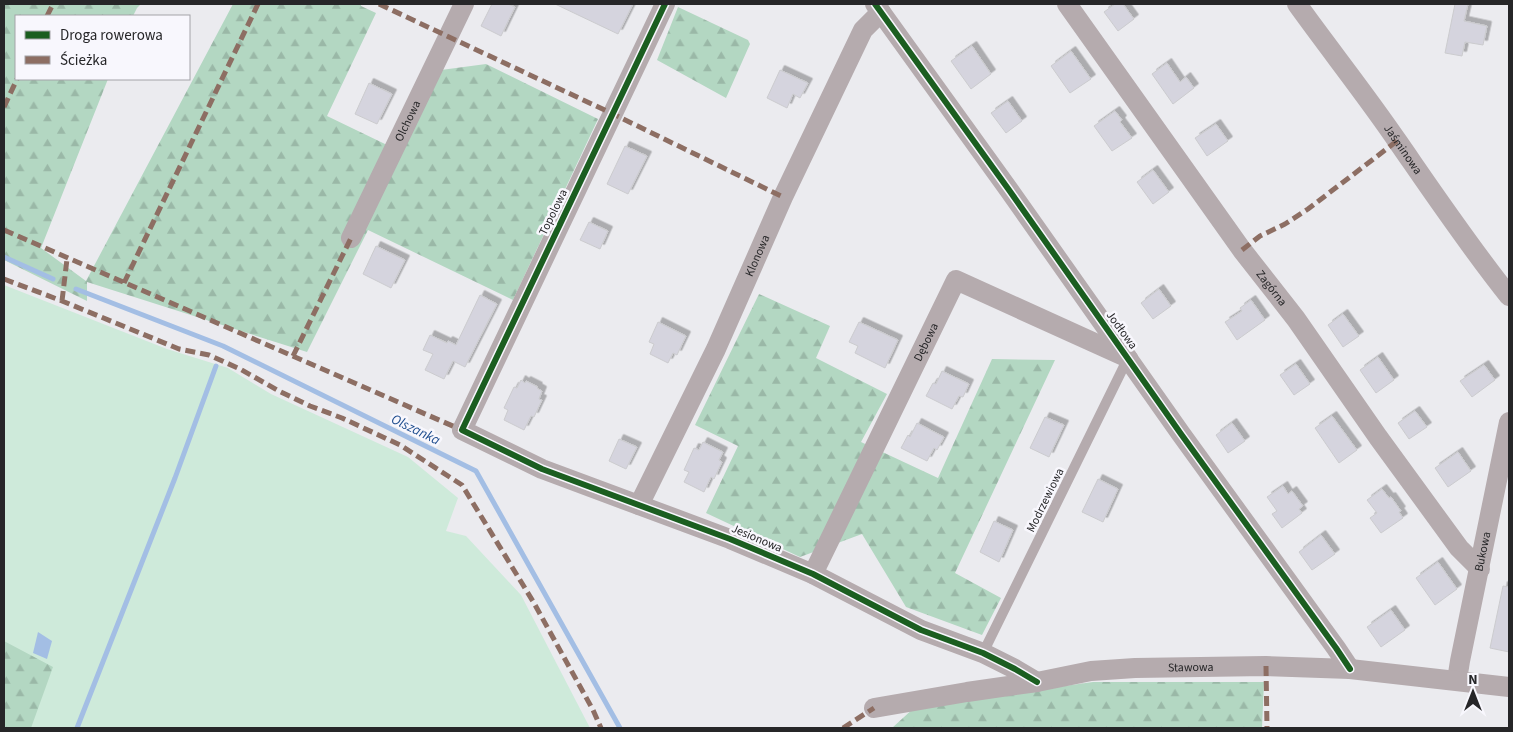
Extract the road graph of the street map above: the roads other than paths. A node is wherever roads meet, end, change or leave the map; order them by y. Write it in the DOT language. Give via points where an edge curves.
graph roads {
  1 [pos="464,4"];
  2 [pos="666,4"];
  3 [pos="1067,4"];
  4 [pos="1297,4"];
  5 [pos="878,8"];
  6 [pos="351,238"];
  7 [pos="1509,296"];
  8 [pos="1128,358"];
  9 [pos="1509,422"];
  10 [pos="462,430"];
  11 [pos="640,505"];
  12 [pos="1480,568"];
  13 [pos="813,574"];
  14 [pos="984,653"];
  15 [pos="1350,669"];
  16 [pos="1458,680"];
  17 [pos="1037,682"];
  18 [pos="1509,687"];
  19 [pos="874,708"];
  1 -- 6 [label="street, Olchowa"];
  2 -- 10 [label="street, Topolowa"];
  3 -- 12 [label="street, Zagórna" via="1459,548"];
  4 -- 7 [label="street, Jaśminowa" via="1476,255"];
  5 -- 8 [label="street, Jodłowa"];
  5 -- 11 [label="street, Klonowa" via="863,30 783,197 716,349"];
  8 -- 13 [label="street, Dębowa" via="956,280"];
  8 -- 14 [label="lane, Modrzewiowa"];
  8 -- 15 [label="street, Jodłowa"];
  9 -- 12 [label="street, Bukowa"];
  10 -- 11 [label="street, Jesionowa" via="542,469"];
  11 -- 13 [label="street, Jesionowa"];
  12 -- 16 [label="street, Bukowa"];
  13 -- 14 [label="street, Jesionowa" via="921,630"];
  14 -- 17 [label="street, Jesionowa"];
  15 -- 16 [label="street, Stawowa"];
  15 -- 17 [label="street, Stawowa" via="1266,666 1135,668 1091,671"];
  16 -- 18 [label="street, Stawowa"];
  17 -- 19 [label="street, Stawowa"];
}
